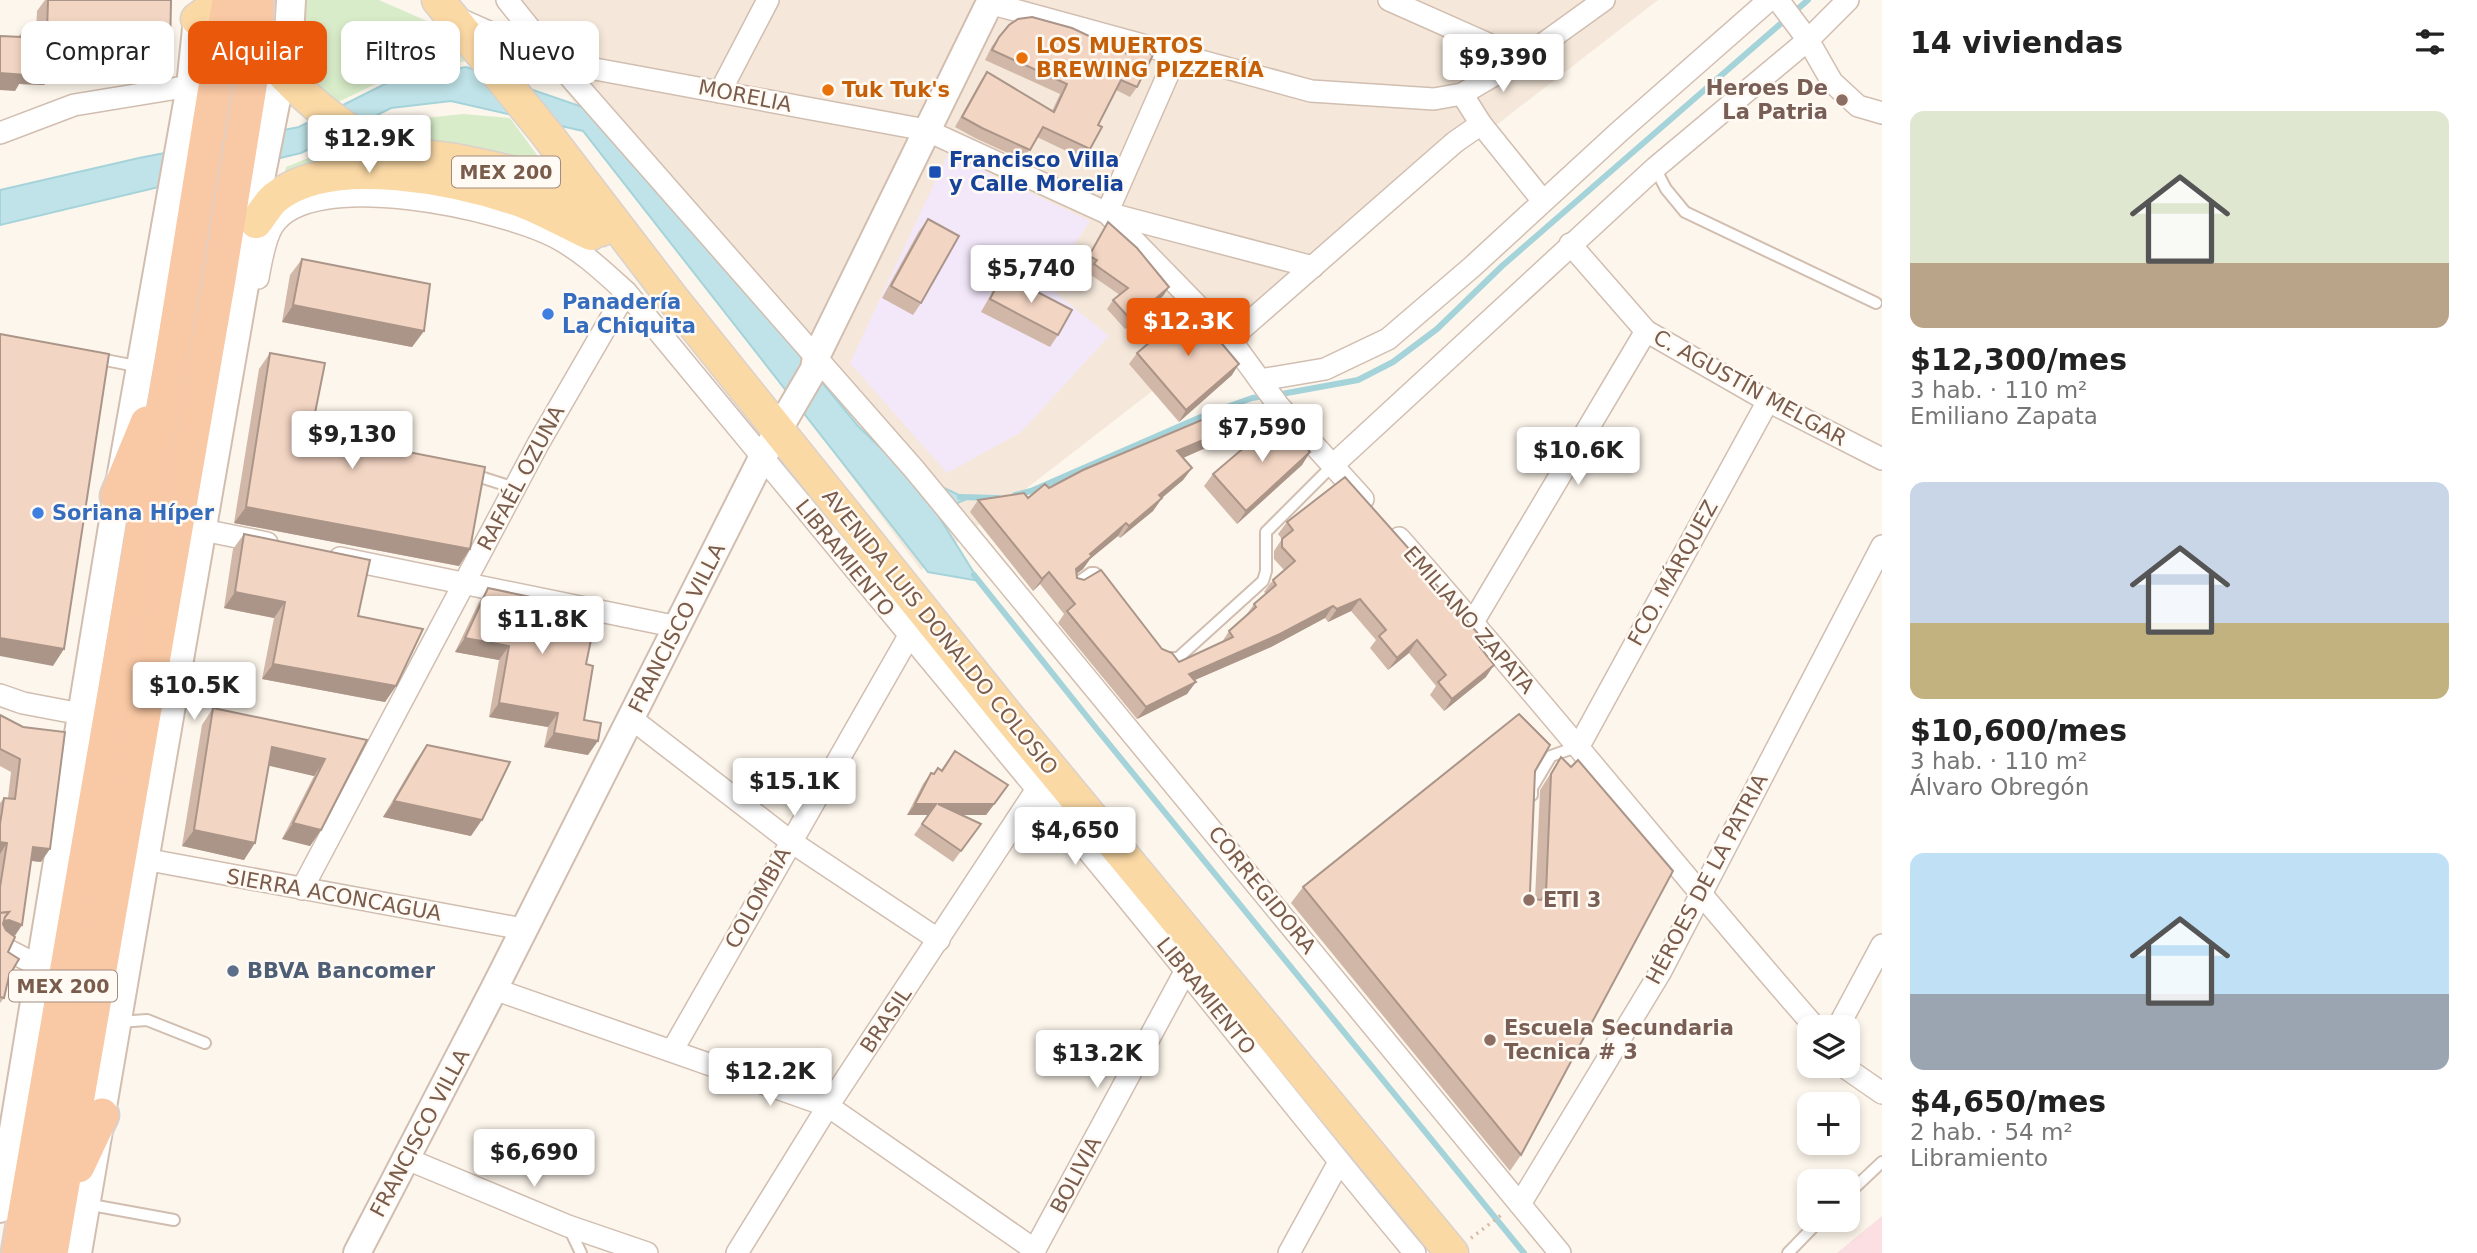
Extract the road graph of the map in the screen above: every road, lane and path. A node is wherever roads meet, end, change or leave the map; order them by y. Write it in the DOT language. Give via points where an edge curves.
graph roads {
  1 [pos="228,0"];
  2 [pos="257,0"];
  3 [pos="291,0"];
  4 [pos="419,0"];
  5 [pos="507,0"];
  6 [pos="768,0"];
  7 [pos="1389,0"];
  8 [pos="1604,0"];
  9 [pos="1848,0"];
  10 [pos="1776,1"];
  11 [pos="990,2"];
  12 [pos="443,7"];
  13 [pos="197,10"];
  14 [pos="242,21"];
  15 [pos="257,21"];
  16 [pos="290,21"];
  17 [pos="524,21"];
  18 [pos="474,22"];
  19 [pos="1803,32"];
  20 [pos="1177,54"];
  21 [pos="1522,59"];
  22 [pos="599,70"];
  23 [pos="258,84"];
  24 [pos="287,84"];
  25 [pos="293,84"];
  26 [pos="577,84"];
  27 [pos="190,86"];
  28 [pos="720,92"];
  29 [pos="1462,94"];
  30 [pos="1882,113"];
  31 [pos="259,118"];
  32 [pos="1481,124"];
  33 [pos="196,126"];
  34 [pos="926,130"];
  35 [pos="0,133"];
  36 [pos="1654,168"];
  37 [pos="1543,201"];
  38 [pos="1107,213"];
  39 [pos="243,214"];
  40 [pos="1570,244"];
  41 [pos="619,247"];
  42 [pos="1313,267"];
  43 [pos="626,292"];
  44 [pos="673,299"];
  45 [pos="1876,303"];
  46 [pos="1646,331"];
  47 [pos="1230,339"];
  48 [pos="90,358"];
  49 [pos="815,363"];
  50 [pos="156,365"];
  51 [pos="227,386"];
  52 [pos="1268,391"];
  53 [pos="1768,401"];
  54 [pos="784,420"];
  55 [pos="762,458"];
  56 [pos="1882,459"];
  57 [pos="1333,465"];
  58 [pos="464,473"];
  59 [pos="514,488"];
  60 [pos="117,496"];
  61 [pos="203,530"];
  62 [pos="282,546"];
  63 [pos="1882,546"];
  64 [pos="321,554"];
  65 [pos="466,583"];
  66 [pos="1074,585"];
  67 [pos="1111,593"];
  68 [pos="1473,622"];
  69 [pos="678,627"];
  70 [pos="909,636"];
  71 [pos="1152,646"];
  72 [pos="0,695"];
  73 [pos="632,719"];
  74 [pos="126,723"];
  75 [pos="998,724"];
  76 [pos="1579,746"];
  77 [pos="1037,789"];
  78 [pos="1531,811"];
  79 [pos="790,841"];
  80 [pos="144,859"];
  81 [pos="302,890"];
  82 [pos="1699,894"];
  83 [pos="523,929"];
  84 [pos="939,940"];
  85 [pos="1882,945"];
  86 [pos="0,946"];
  87 [pos="1192,960"];
  88 [pos="41,967"];
  89 [pos="494,989"];
  90 [pos="1805,1015"];
  91 [pos="1844,1015"];
  92 [pos="117,1022"];
  93 [pos="205,1043"];
  94 [pos="672,1051"];
  95 [pos="1860,1078"];
  96 [pos="1882,1094"];
  97 [pos="828,1106"];
  98 [pos="102,1115"];
  99 [pos="407,1158"];
  100 [pos="1339,1162"];
  101 [pos="1882,1162"];
  102 [pos="1860,1183"];
  103 [pos="73,1205"];
  104 [pos="1513,1208"];
  105 [pos="0,1209"];
  106 [pos="174,1220"];
  107 [pos="568,1226"];
  108 [pos="1808,1232"];
  109 [pos="1465,1244"];
  110 [pos="1034,1252"];
  111 [pos="18,1253"];
  112 [pos="51,1253"];
  113 [pos="78,1253"];
  114 [pos="357,1253"];
  115 [pos="581,1253"];
  116 [pos="647,1253"];
  117 [pos="737,1253"];
  118 [pos="1289,1253"];
  119 [pos="1415,1253"];
  120 [pos="1560,1253"];
  121 [pos="1788,1253"];
  1 -- 13 [label="main road"];
  1 -- 14 [label="main road, MEX 200"];
  1 -- 33 [label="highway, MEX 200"];
  2 -- 15 [label="highway, MEX 200"];
  3 -- 16 [label="main road"];
  4 -- 12 [label="main road"];
  5 -- 17 [label="street, CORREGIDORA"];
  6 -- 28 [label="street"];
  7 -- 21 [label="street"];
  8 -- 21 [label="street"];
  9 -- 19 [label="street"];
  10 -- 19 [label="street"];
  10 -- 37 [label="street"];
  11 -- 20 [label="street"];
  11 -- 34 [label="street, FRANCISCO VILLA"];
  12 -- 18 [label="street, MORELIA"];
  12 -- 44 [label="main road, AVENIDA LUIS DONALDO COLOSIO / MEX 200"];
  13 -- 27 [label="street"];
  19 -- 30 [label="street" via="1832,82 1858,106"];
  19 -- 36 [label="street"];
  20 -- 29 [label="street" via="1311,92 1434,99"];
  20 -- 38 [label="street"];
  21 -- 29 [label="street"];
  22 -- 28 [label="street, MORELIA"];
  23 -- 31 [label="highway, MEX 200"];
  24 -- 31 [label="street"];
  25 -- 41 [label="main road, AVENIDA LUIS DONALDO COLOSIO / MEX 200" via="338,122 392,150 538,182 560,193"];
  26 -- 49 [label="street, CORREGIDORA"];
  27 -- 33 [label="street"];
  27 -- 35 [label="street" via="74,106"];
  28 -- 34 [label="street, MORELIA"];
  29 -- 32 [label="street"];
  31 -- 39 [label="highway, MEX 200"];
  31 -- 39 [label="street" via="260,184"];
  32 -- 37 [label="street"];
  32 -- 42 [label="street"];
  33 -- 50 [label="highway, MEX 200"];
  34 -- 38 [label="street, EMILIANO ZAPATA"];
  34 -- 49 [label="street, FRANCISCO VILLA"];
  36 -- 40 [label="street"];
  36 -- 45 [label="lane" via="1685,212"];
  37 -- 52 [label="street" via="1388,339"];
  38 -- 42 [label="street"];
  38 -- 47 [label="street, EMILIANO ZAPATA"];
  39 -- 41 [label="main road" via="294,187 338,173 407,176 526,203"];
  39 -- 51 [label="street"];
  39 -- 74 [label="highway, MEX 200" via="219,279"];
  40 -- 46 [label="street, C. AGUSTÍN MELGAR"];
  40 -- 57 [label="street"];
  41 -- 44 [label="main road, AVENIDA LUIS DONALDO COLOSIO / MEX 200"];
  42 -- 47 [label="street"];
  43 -- 51 [label="street, LIBRAMIENTO" via="556,237 498,215 366,196 314,201 285,214 272,226"];
  43 -- 55 [label="street, LIBRAMIENTO"];
  43 -- 59 [label="street, RAFAÉL OZUNA"];
  44 -- 54 [label="main road, AVENIDA LUIS DONALDO COLOSIO / MEX 200"];
  46 -- 53 [label="street, C. AGUSTÍN MELGAR"];
  46 -- 68 [label="street"];
  47 -- 52 [label="street, EMILIANO ZAPATA"];
  48 -- 50 [label="lane"];
  49 -- 54 [label="street, FRANCISCO VILLA"];
  49 -- 104 [label="street, CORREGIDORA" via="963,528"];
  50 -- 60 [label="highway"];
  50 -- 74 [label="highway, MEX 200"];
  51 -- 61 [label="street"];
  52 -- 57 [label="street, EMILIANO ZAPATA"];
  53 -- 56 [label="street, C. AGUSTÍN MELGAR"];
  53 -- 76 [label="street, FCO. MÁRQUEZ"];
  54 -- 55 [label="street, FRANCISCO VILLA"];
  54 -- 75 [label="main road, AVENIDA LUIS DONALDO COLOSIO / MEX 200"];
  55 -- 69 [label="street, FRANCISCO VILLA"];
  55 -- 70 [label="street, LIBRAMIENTO"];
  57 -- 68 [label="street, EMILIANO ZAPATA"];
  57 -- 71 [label="lane" via="1266,532 1263,582 1178,658 1160,656"];
  58 -- 59 [label="lane"];
  59 -- 65 [label="street, RAFAÉL OZUNA"];
  60 -- 74 [label="street"];
  61 -- 62 [label="street"];
  61 -- 74 [label="street"];
  63 -- 82 [label="street, HÉROES DE LA PATRIA"];
  64 -- 65 [label="street"];
  65 -- 69 [label="street"];
  65 -- 81 [label="street, RAFAÉL OZUNA"];
  66 -- 67 [label="lane" via="1095,573"];
  68 -- 76 [label="street, EMILIANO ZAPATA"];
  69 -- 73 [label="street, FRANCISCO VILLA"];
  70 -- 75 [label="street, LIBRAMIENTO"];
  70 -- 79 [label="street, COLOMBIA"];
  72 -- 74 [label="street"];
  73 -- 79 [label="street"];
  73 -- 83 [label="street, FRANCISCO VILLA"];
  74 -- 80 [label="street"];
  74 -- 88 [label="street"];
  74 -- 103 [label="highway, MEX 200"];
  74 -- 111 [label="highway, MEX 200"];
  75 -- 77 [label="street, LIBRAMIENTO"];
  75 -- 87 [label="main road, AVENIDA LUIS DONALDO COLOSIO / MEX 200"];
  76 -- 78 [label="lane" via="1551,756 1532,788"];
  76 -- 82 [label="street, EMILIANO ZAPATA"];
  77 -- 84 [label="street, BRASIL"];
  77 -- 87 [label="street, LIBRAMIENTO"];
  79 -- 84 [label="street"];
  79 -- 94 [label="street, COLOMBIA"];
  80 -- 81 [label="street, SIERRA ACONCAGUA"];
  80 -- 92 [label="street"];
  81 -- 83 [label="street, SIERRA ACONCAGUA"];
  82 -- 90 [label="street, EMILIANO ZAPATA"];
  82 -- 104 [label="street, HÉROES DE LA PATRIA" via="1661,971"];
  83 -- 89 [label="street, FRANCISCO VILLA"];
  84 -- 97 [label="street, BRASIL"];
  85 -- 91 [label="street"];
  86 -- 88 [label="street"];
  87 -- 100 [label="street, LIBRAMIENTO"];
  87 -- 109 [label="main road, AVENIDA LUIS DONALDO COLOSIO / MEX 200"];
  87 -- 110 [label="street, BOLIVIA"];
  88 -- 105 [label="street"];
  89 -- 94 [label="street"];
  89 -- 99 [label="street, FRANCISCO VILLA"];
  92 -- 93 [label="lane" via="147,1020"];
  92 -- 98 [label="street"];
  94 -- 97 [label="street"];
  95 -- 96 [label="street"];
  97 -- 110 [label="street"];
  97 -- 117 [label="street, BRASIL"];
  98 -- 103 [label="highway"];
  99 -- 107 [label="street"];
  99 -- 114 [label="street, FRANCISCO VILLA"];
  100 -- 118 [label="street"];
  100 -- 119 [label="street, LIBRAMIENTO"];
  101 -- 102 [label="lane"];
  103 -- 106 [label="lane"];
  103 -- 112 [label="highway, MEX 200"];
  103 -- 113 [label="street"];
  104 -- 109 [label="path"];
  104 -- 120 [label="street, CORREGIDORA"];
  107 -- 115 [label="lane"];
  107 -- 116 [label="street"];
  108 -- 121 [label="lane"];
}
